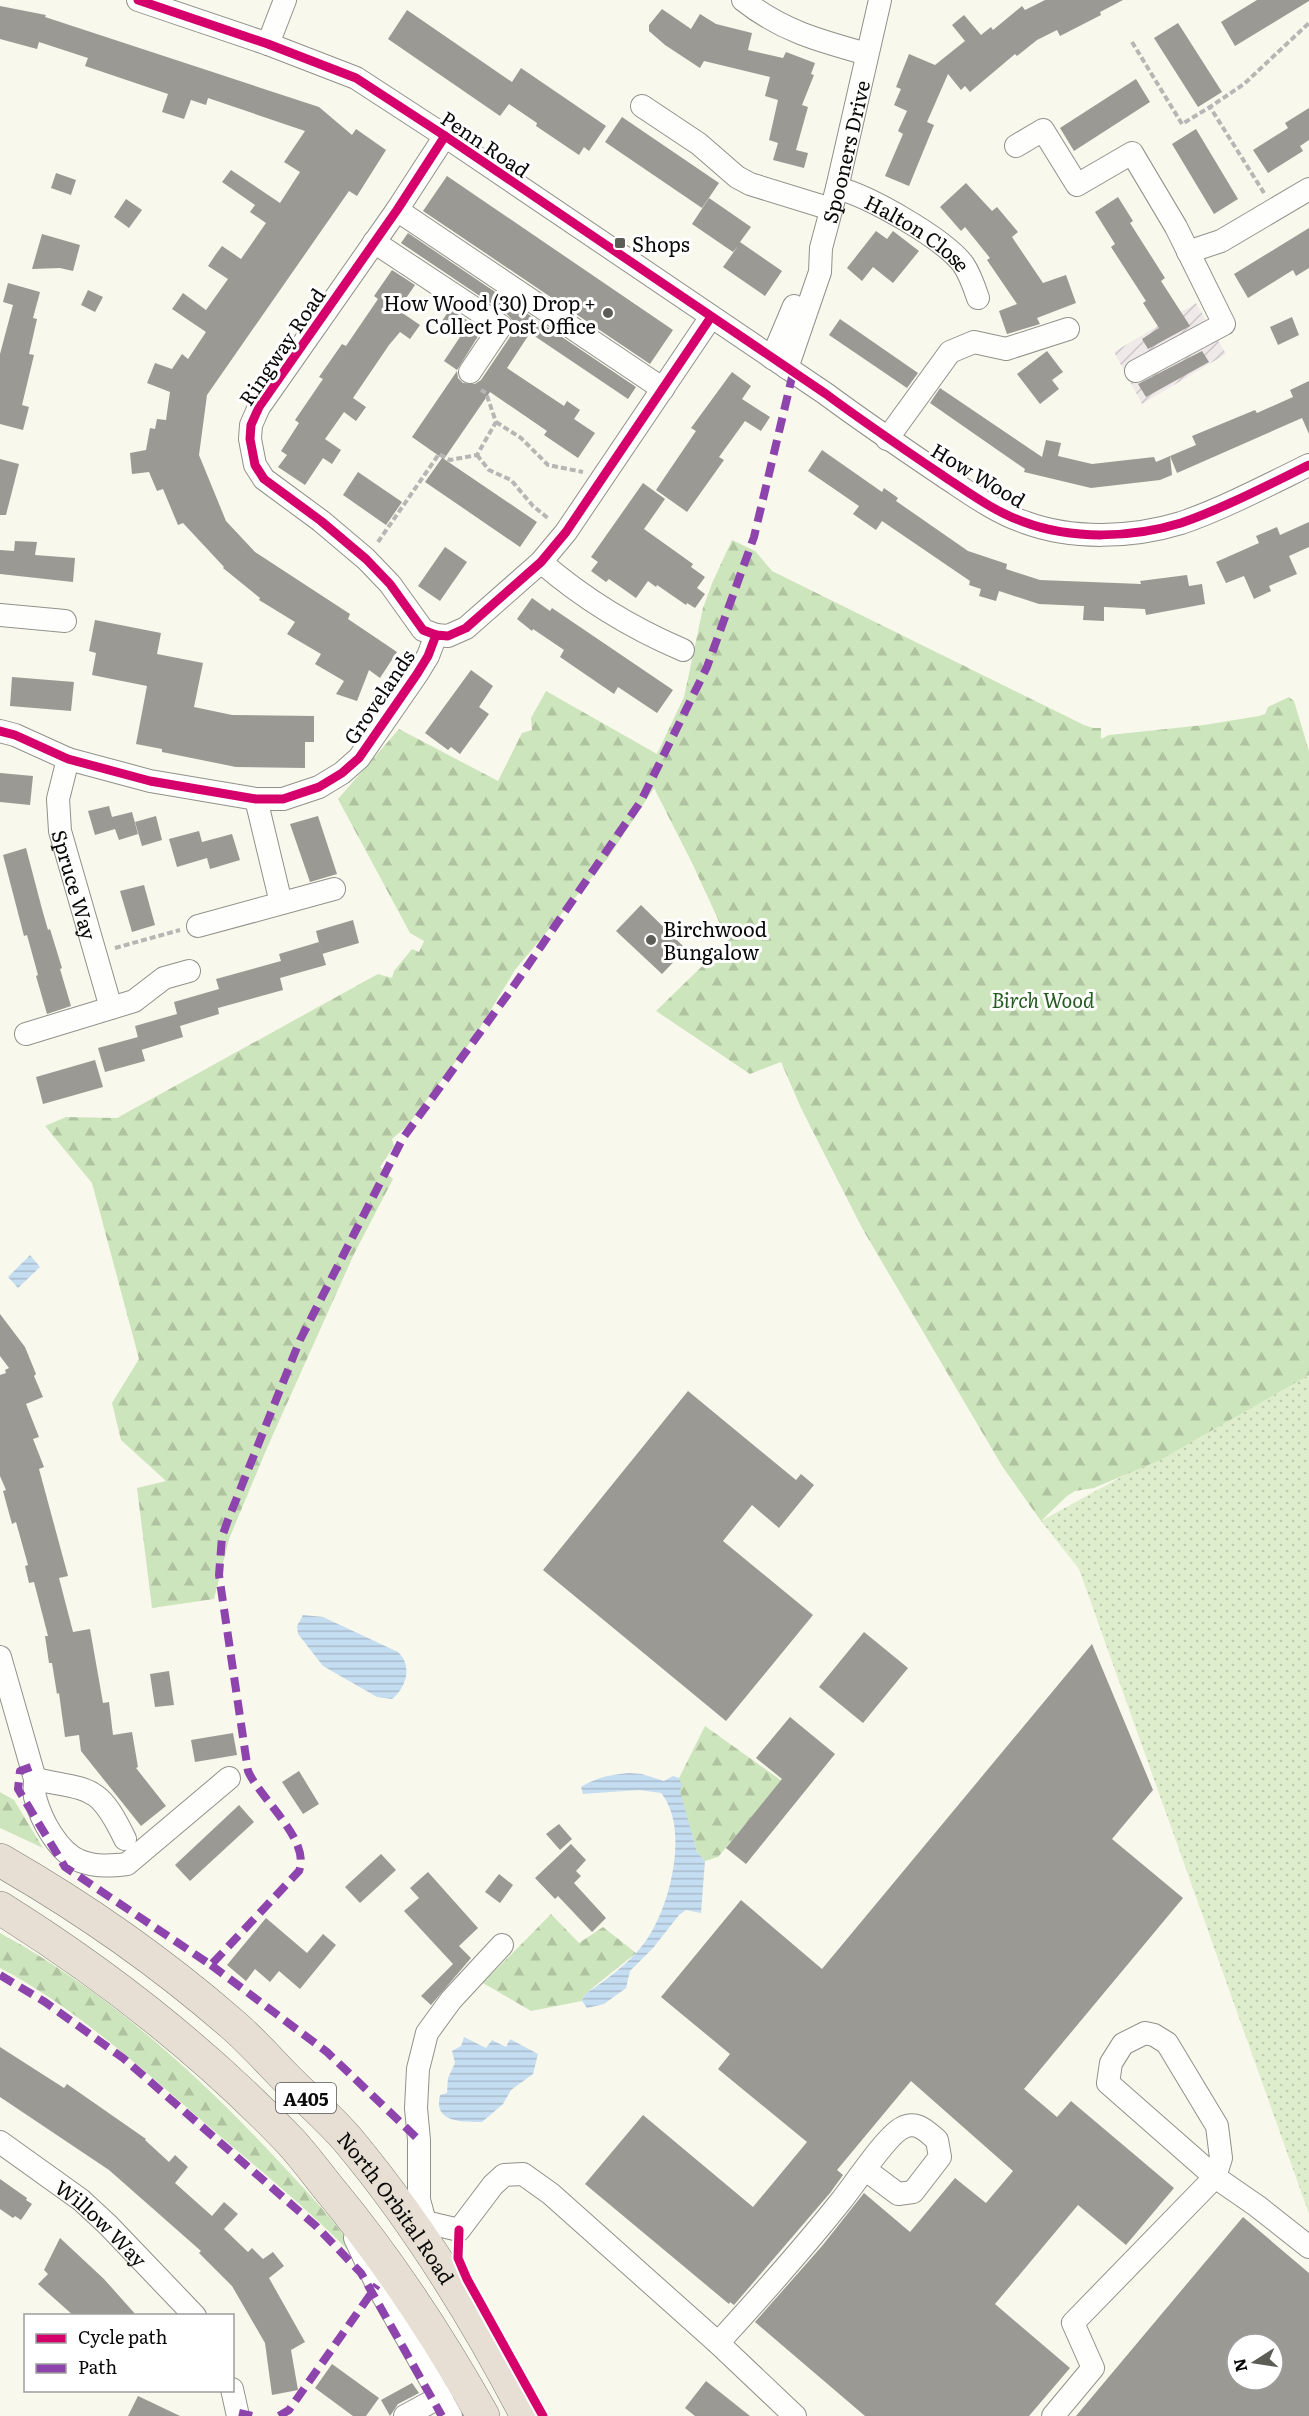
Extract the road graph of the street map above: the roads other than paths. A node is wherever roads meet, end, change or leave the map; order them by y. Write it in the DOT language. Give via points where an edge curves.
graph roads {
  1 [pos="285,0"];
  2 [pos="743,0"];
  3 [pos="880,0"];
  4 [pos="142,1"];
  5 [pos="268,44"];
  6 [pos="867,54"];
  7 [pos="642,106"];
  8 [pos="445,136"];
  9 [pos="1016,146"];
  10 [pos="1309,189"];
  11 [pos="834,199"];
  12 [pos="397,210"];
  13 [pos="374,242"];
  14 [pos="1188,252"];
  15 [pos="978,298"];
  16 [pos="711,317"];
  17 [pos="1068,329"];
  18 [pos="779,363"];
  19 [pos="1136,371"];
  20 [pos="470,372"];
  21 [pos="663,389"];
  22 [pos="887,439"];
  23 [pos="1309,465"];
  24 [pos="541,562"];
  25 [pos="0,615"];
  26 [pos="65,621"];
  27 [pos="436,635"];
  28 [pos="683,650"];
  29 [pos="0,731"];
  30 [pos="68,759"];
  31 [pos="256,799"];
  32 [pos="333,889"];
  33 [pos="281,903"];
  34 [pos="198,926"];
  35 [pos="189,971"];
  36 [pos="111,1008"];
  37 [pos="26,1034"];
  38 [pos="0,1658"];
  39 [pos="33,1773"];
  40 [pos="229,1778"];
  41 [pos="125,1839"];
  42 [pos="0,1860"];
  43 [pos="0,1908"];
  44 [pos="502,1945"];
  45 [pos="0,2142"];
  46 [pos="866,2170"];
  47 [pos="1215,2176"];
  48 [pos="338,2199"];
  49 [pos="421,2226"];
  50 [pos="1309,2247"];
  51 [pos="193,2314"];
  52 [pos="430,2325"];
  53 [pos="718,2343"];
  54 [pos="233,2392"];
  55 [pos="447,2406"];
  56 [pos="238,2414"];
  57 [pos="405,2416"];
  58 [pos="483,2416"];
  59 [pos="527,2416"];
  60 [pos="795,2416"];
  61 [pos="1053,2416"];
  1 -- 5 [label="street"];
  2 -- 6 [label="street, Spooners Drive" via="801,35"];
  3 -- 6 [label="street, Spooners Drive"];
  4 -- 5 [label="street, Penn Road"];
  5 -- 8 [label="street, Penn Road" via="356,78"];
  6 -- 11 [label="street, Spooners Drive"];
  7 -- 11 [label="street, Halton Close" via="750,184"];
  8 -- 12 [label="street, Ringway Road"];
  8 -- 16 [label="street, Penn Road"];
  9 -- 14 [label="street" via="1043,130 1077,185 1132,153"];
  10 -- 14 [label="street" via="1221,241"];
  11 -- 15 [label="street, Halton Close" via="853,192 935,237 963,264"];
  11 -- 18 [label="street, Spooners Drive" via="819,272"];
  12 -- 13 [label="street, Ringway Road"];
  12 -- 21 [label="street"];
  13 -- 20 [label="street" via="501,327"];
  13 -- 27 [label="street, Ringway Road" via="259,407 250,439 255,465 264,479 366,559 390,584 423,630"];
  14 -- 19 [label="street" via="1224,324"];
  16 -- 18 [label="street, Penn Road"];
  16 -- 21 [label="street, Grovelands"];
  17 -- 22 [label="street" via="1006,349 974,342 950,352"];
  18 -- 22 [label="street, How Wood"];
  21 -- 24 [label="street, Grovelands" via="566,532"];
  22 -- 23 [label="street, How Wood" via="993,508 1025,523 1078,534 1146,531 1181,522"];
  24 -- 27 [label="street, Grovelands" via="466,628 448,636"];
  24 -- 28 [label="street" via="615,618"];
  25 -- 26 [label="street"];
  27 -- 31 [label="street, Grovelands" via="417,674 359,758 319,787 283,799"];
  29 -- 30 [label="street, Grovelands"];
  30 -- 31 [label="street, Grovelands" via="150,781"];
  30 -- 36 [label="street, Spruce Way" via="58,799 58,824"];
  31 -- 33 [label="street"];
  32 -- 33 [label="street"];
  33 -- 34 [label="street"];
  35 -- 36 [label="street" via="164,978 135,1001"];
  36 -- 37 [label="street"];
  38 -- 39 [label="street"];
  39 -- 40 [label="street" via="35,1796 43,1818 59,1844 78,1860 109,1866 127,1864"];
  39 -- 41 [label="street" via="94,1793"];
  42 -- 49 [label="highway, North Orbital Road / A405" via="78,1907 173,1974 234,2026 346,2138"];
  43 -- 48 [label="highway, North Orbital Road / A405" via="68,1950 135,1999 215,2068 291,2142"];
  44 -- 49 [label="street" via="451,2000 428,2033 418,2069 416,2108"];
  45 -- 51 [label="street, Willow Way" via="81,2200"];
  46 -- 53 [label="street"];
  47 -- 47 [label="street" via="1108,2083 1111,2063 1123,2044 1145,2033 1167,2043 1217,2126 1221,2158"];
  47 -- 50 [label="street"];
  47 -- 61 [label="street" via="1073,2323 1093,2368"];
  48 -- 52 [label="highway, North Orbital Road / A405"];
  48 -- 55 [label="street" via="377,2285"];
  49 -- 52 [label="highway" via="412,2254 427,2285"];
  49 -- 53 [label="street" via="459,2230 504,2175 523,2174 551,2194"];
  49 -- 59 [label="highway, North Orbital Road / A405"];
  52 -- 58 [label="highway, North Orbital Road / A405"];
  53 -- 60 [label="street"];
  54 -- 56 [label="street"];
  55 -- 57 [label="street"];
}
